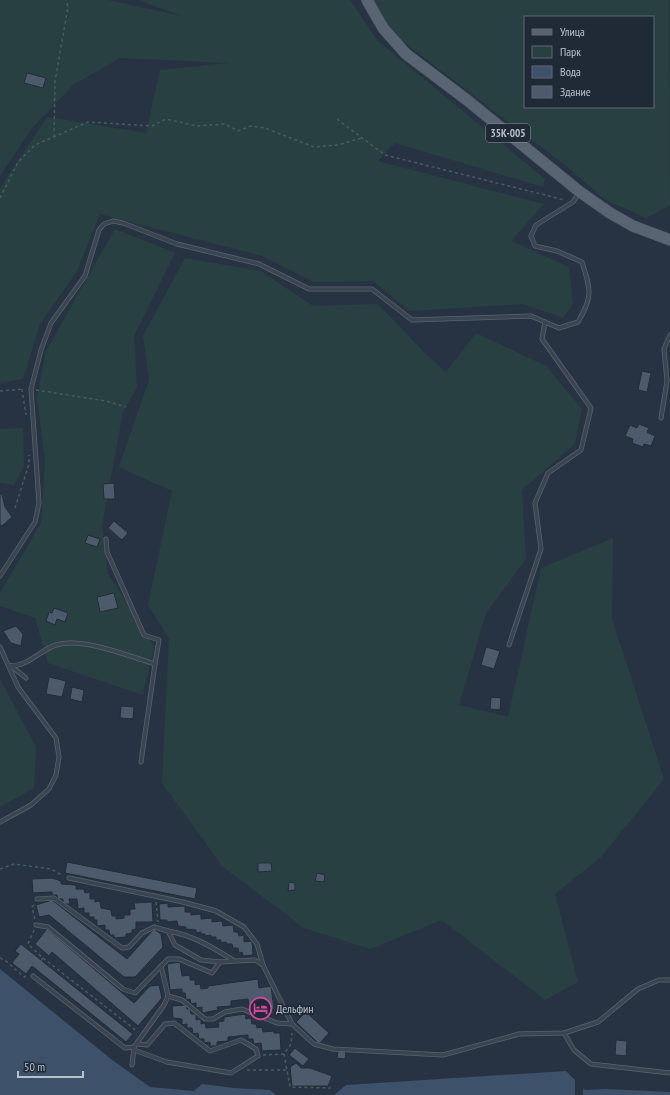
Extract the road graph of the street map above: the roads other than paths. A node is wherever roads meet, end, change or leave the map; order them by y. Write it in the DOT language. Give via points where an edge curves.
graph roads {
  1 [pos="367,0"];
  2 [pos="580,192"];
  3 [pos="670,240"];
  4 [pos="545,322"];
  5 [pos="670,335"];
  6 [pos="661,418"];
  7 [pos="106,538"];
  8 [pos="0,576"];
  9 [pos="508,645"];
  10 [pos="0,646"];
  11 [pos="155,664"];
  12 [pos="10,666"];
  13 [pos="26,678"];
  14 [pos="141,762"];
  15 [pos="0,822"];
  16 [pos="69,878"];
  17 [pos="37,899"];
  18 [pos="36,925"];
  19 [pos="168,931"];
  20 [pos="234,961"];
  21 [pos="220,962"];
  22 [pos="263,965"];
  23 [pos="161,966"];
  24 [pos="32,976"];
  25 [pos="670,980"];
  26 [pos="168,996"];
  27 [pos="292,1024"];
  28 [pos="564,1033"];
  29 [pos="135,1047"];
  30 [pos="132,1065"];
  31 [pos="670,1073"];
  1 -- 2 [label="main road, 35К-005" via="383,28 406,54"];
  2 -- 3 [label="main road, 35К-005" via="610,214"];
  2 -- 4 [label="lane" via="573,202 536,225 531,236 535,246 557,251 582,262 590,285 588,306 578,322 559,328"];
  4 -- 8 [label="lane" via="531,316 412,320 372,289 309,289 259,264 177,244 123,223 113,221 104,224 99,230 85,276 51,323 41,350 31,389 39,503 35,522"];
  4 -- 9 [label="lane" via="542,339 591,408 581,450 548,473 535,503 541,549"];
  5 -- 6 [label="lane" via="664,349 667,381"];
  7 -- 11 [label="lane" via="107,552 144,635 159,640"];
  10 -- 12 [label="lane"];
  11 -- 12 [label="lane" via="94,646 68,643 55,645 18,666"];
  11 -- 14 [label="lane"];
  12 -- 13 [label="lane"];
  12 -- 15 [label="lane" via="18,687 56,738 59,757 56,775 48,789 31,806"];
  16 -- 22 [label="lane" via="216,911 244,927 257,944"];
  17 -- 19 [label="lane" via="54,898 122,948 129,947 142,933 154,927"];
  18 -- 23 [label="lane" via="48,927 123,989 135,993"];
  19 -- 20 [label="lane" via="185,934"];
  19 -- 21 [label="lane" via="175,945 201,960"];
  20 -- 21 [label="lane"];
  20 -- 22 [label="lane" via="255,960"];
  21 -- 23 [label="lane" via="212,973 179,959 168,959"];
  22 -- 27 [label="lane"];
  23 -- 26 [label="lane"];
  24 -- 29 [label="lane" via="126,1048"];
  25 -- 28 [label="lane" via="659,980 638,989 598,1022"];
  26 -- 27 [label="lane" via="182,1000 205,1019 213,1019 225,1012 242,1008 277,1023"];
  26 -- 29 [label="lane"];
  27 -- 28 [label="lane" via="314,1044 333,1049 443,1055 519,1034"];
  28 -- 31 [label="lane" via="574,1050 591,1064"];
  29 -- 29 [label="lane" via="147,1045 165,1024 174,1023 210,1051 241,1040 256,1049 258,1056 231,1073 167,1062"];
  29 -- 30 [label="lane"];
}
